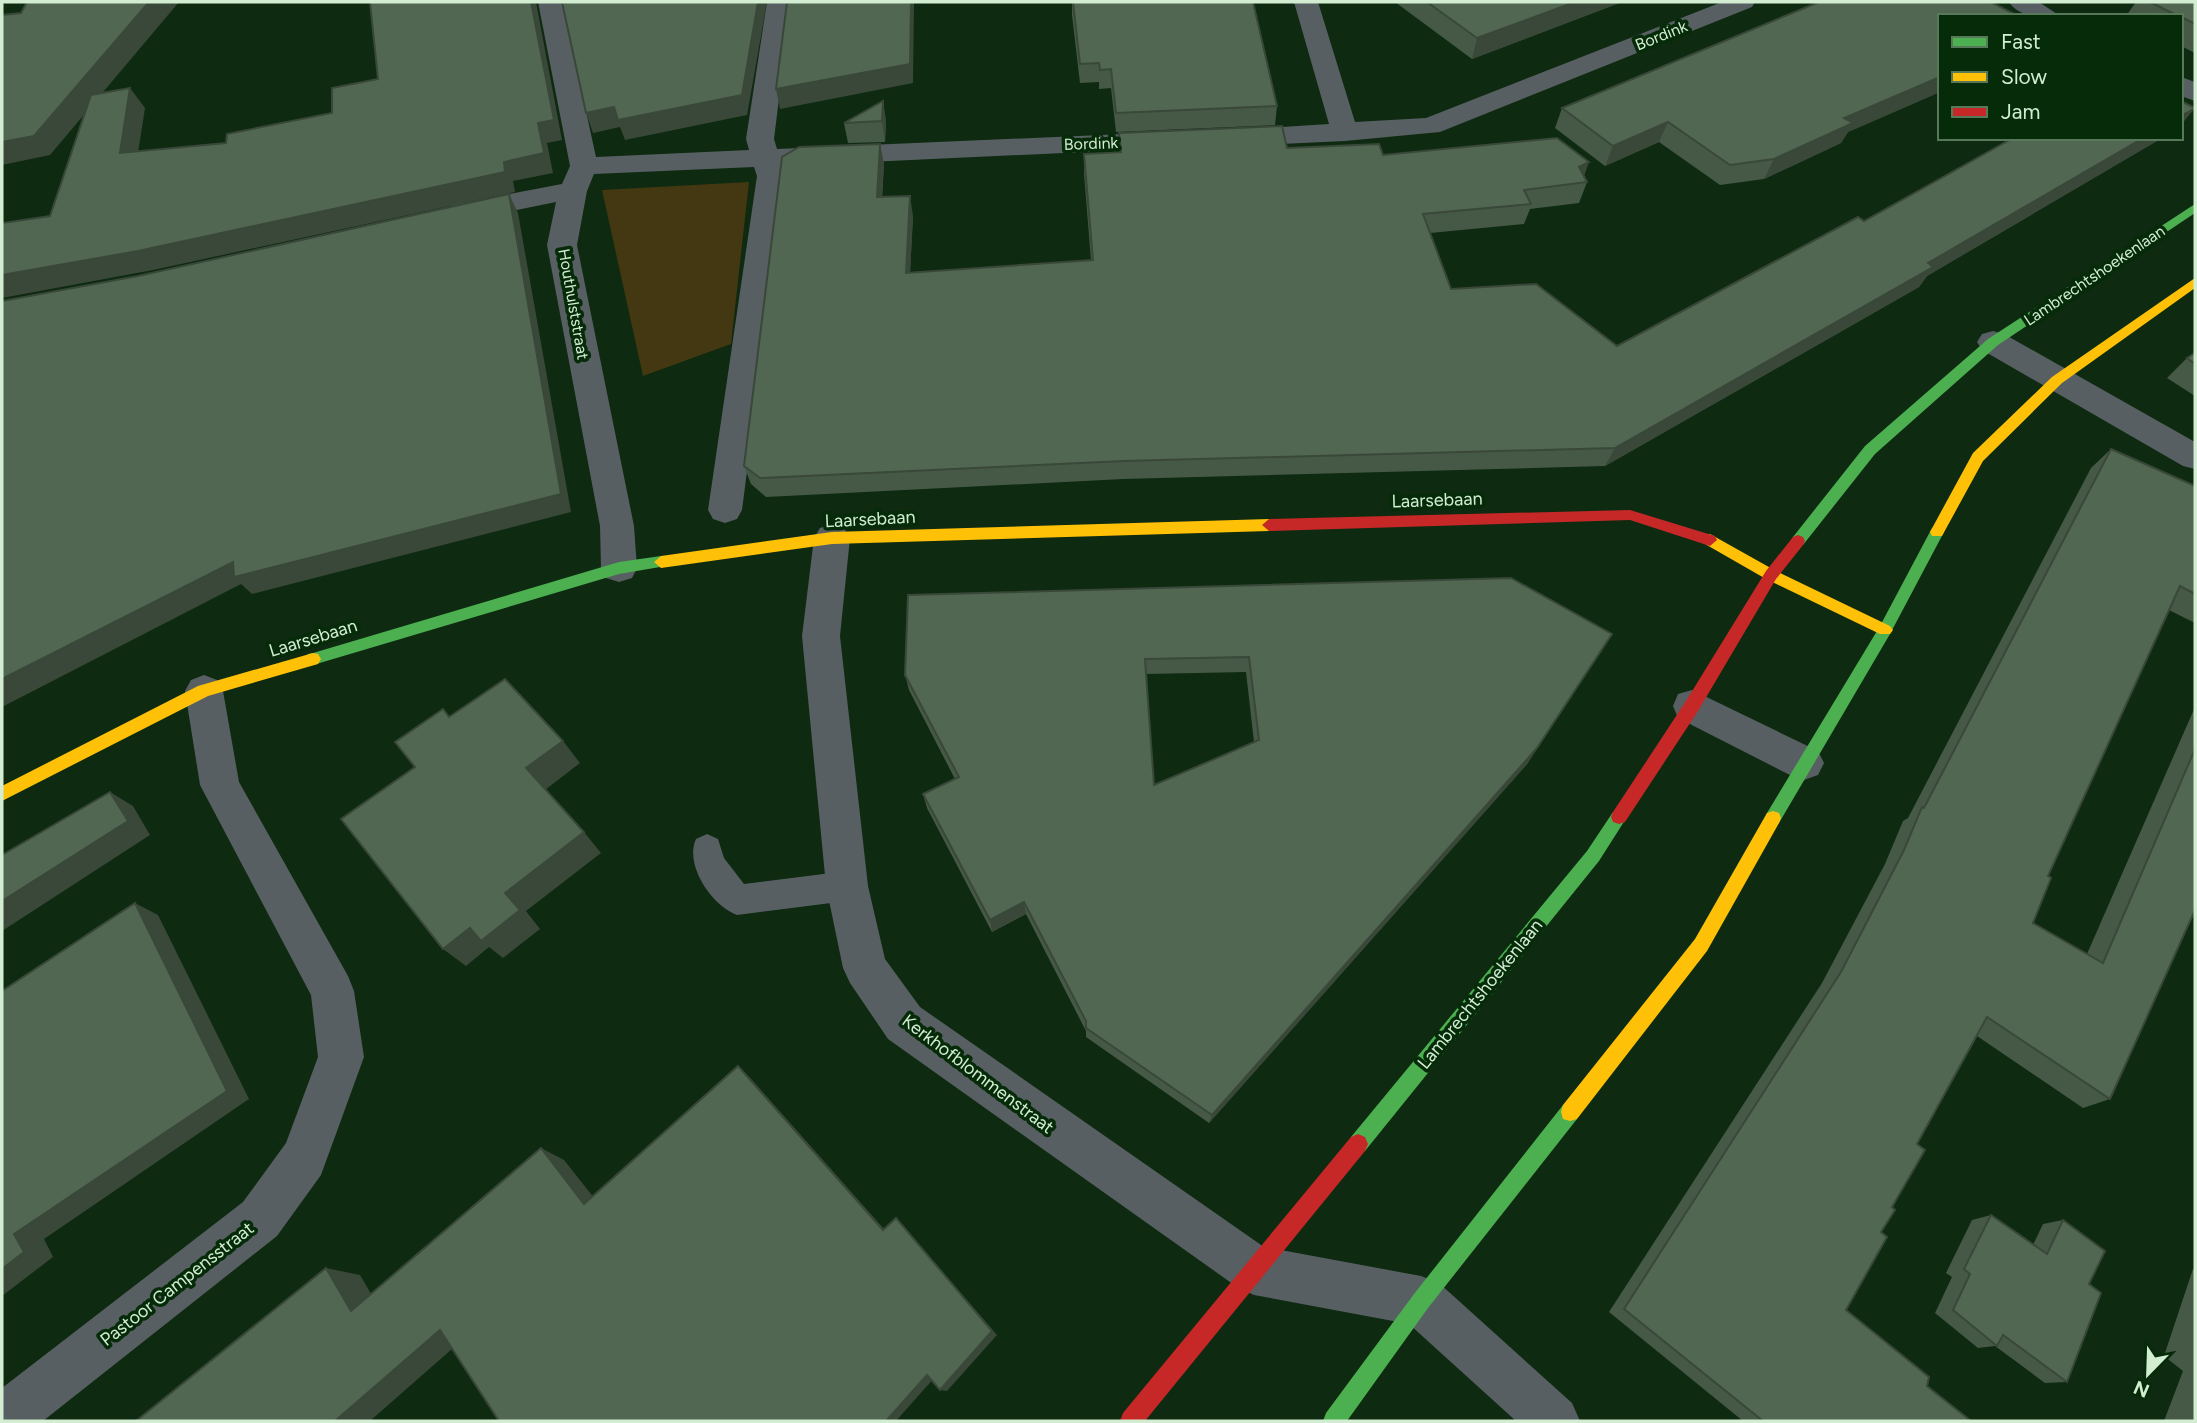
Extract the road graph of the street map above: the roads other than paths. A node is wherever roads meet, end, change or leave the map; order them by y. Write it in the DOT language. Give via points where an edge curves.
graph roads {
  1 [pos="550,2"];
  2 [pos="779,2"];
  3 [pos="1306,2"];
  4 [pos="1743,2"];
  5 [pos="2021,2"];
  6 [pos="2044,14"];
  7 [pos="1345,133"];
  8 [pos="765,157"];
  9 [pos="579,178"];
  10 [pos="2195,208"];
  11 [pos="436,218"];
  12 [pos="2195,282"];
  13 [pos="1993,342"];
  14 [pos="2057,380"];
  15 [pos="2195,457"];
  16 [pos="724,510"];
  17 [pos="832,538"];
  18 [pos="620,568"];
  19 [pos="1771,575"];
  20 [pos="1885,630"];
  21 [pos="204,691"];
  22 [pos="1692,706"];
  23 [pos="1804,763"];
  24 [pos="2,794"];
  25 [pos="707,849"];
  26 [pos="847,886"];
  27 [pos="1254,1270"];
  28 [pos="1421,1301"];
  29 [pos="2,1421"];
  30 [pos="1131,1421"];
  31 [pos="1334,1421"];
  32 [pos="1554,1421"];
  1 -- 9 [label="street, Houthulststraat"];
  2 -- 8 [label="street" via="760,139"];
  3 -- 7 [label="street"];
  4 -- 7 [label="street, Bordink" via="1430,126"];
  5 -- 6 [label="street"];
  7 -- 8 [label="street, Bordink"];
  8 -- 9 [label="street, Bordink"];
  8 -- 16 [label="street" via="771,176"];
  9 -- 11 [label="street, Bordink" via="531,197"];
  9 -- 18 [label="street, Houthulststraat" via="562,245 617,526"];
  10 -- 13 [label="street, Lambrechtshoekenlaan"];
  12 -- 14 [label="street"];
  13 -- 14 [label="street"];
  13 -- 19 [label="street, Lambrechtshoekenlaan" via="1870,450"];
  14 -- 15 [label="street"];
  14 -- 20 [label="street" via="1978,457"];
  17 -- 18 [label="street, Laarsebaan"];
  17 -- 19 [label="street, Laarsebaan" via="1630,514 1702,535"];
  17 -- 26 [label="street, Kerkhofblommenstraat" via="821,636"];
  18 -- 21 [label="street, Laarsebaan"];
  19 -- 20 [label="street"];
  19 -- 22 [label="street, Lambrechtshoekenlaan"];
  20 -- 23 [label="street"];
  21 -- 24 [label="street, Laarsebaan"];
  21 -- 29 [label="street, Pastoor Campensstraat" via="220,785 332,991 341,1057 304,1158 260,1219"];
  22 -- 23 [label="street"];
  22 -- 27 [label="street, Lambrechtshoekenlaan" via="1593,856"];
  23 -- 28 [label="street" via="1701,945"];
  25 -- 26 [label="lane" via="709,864 737,900"];
  26 -- 27 [label="street, Kerkhofblommenstraat" via="865,968 904,1023"];
  27 -- 28 [label="street"];
  27 -- 30 [label="street, Lambrechtshoekenlaan"];
  28 -- 31 [label="street"];
  28 -- 32 [label="street"];
}
